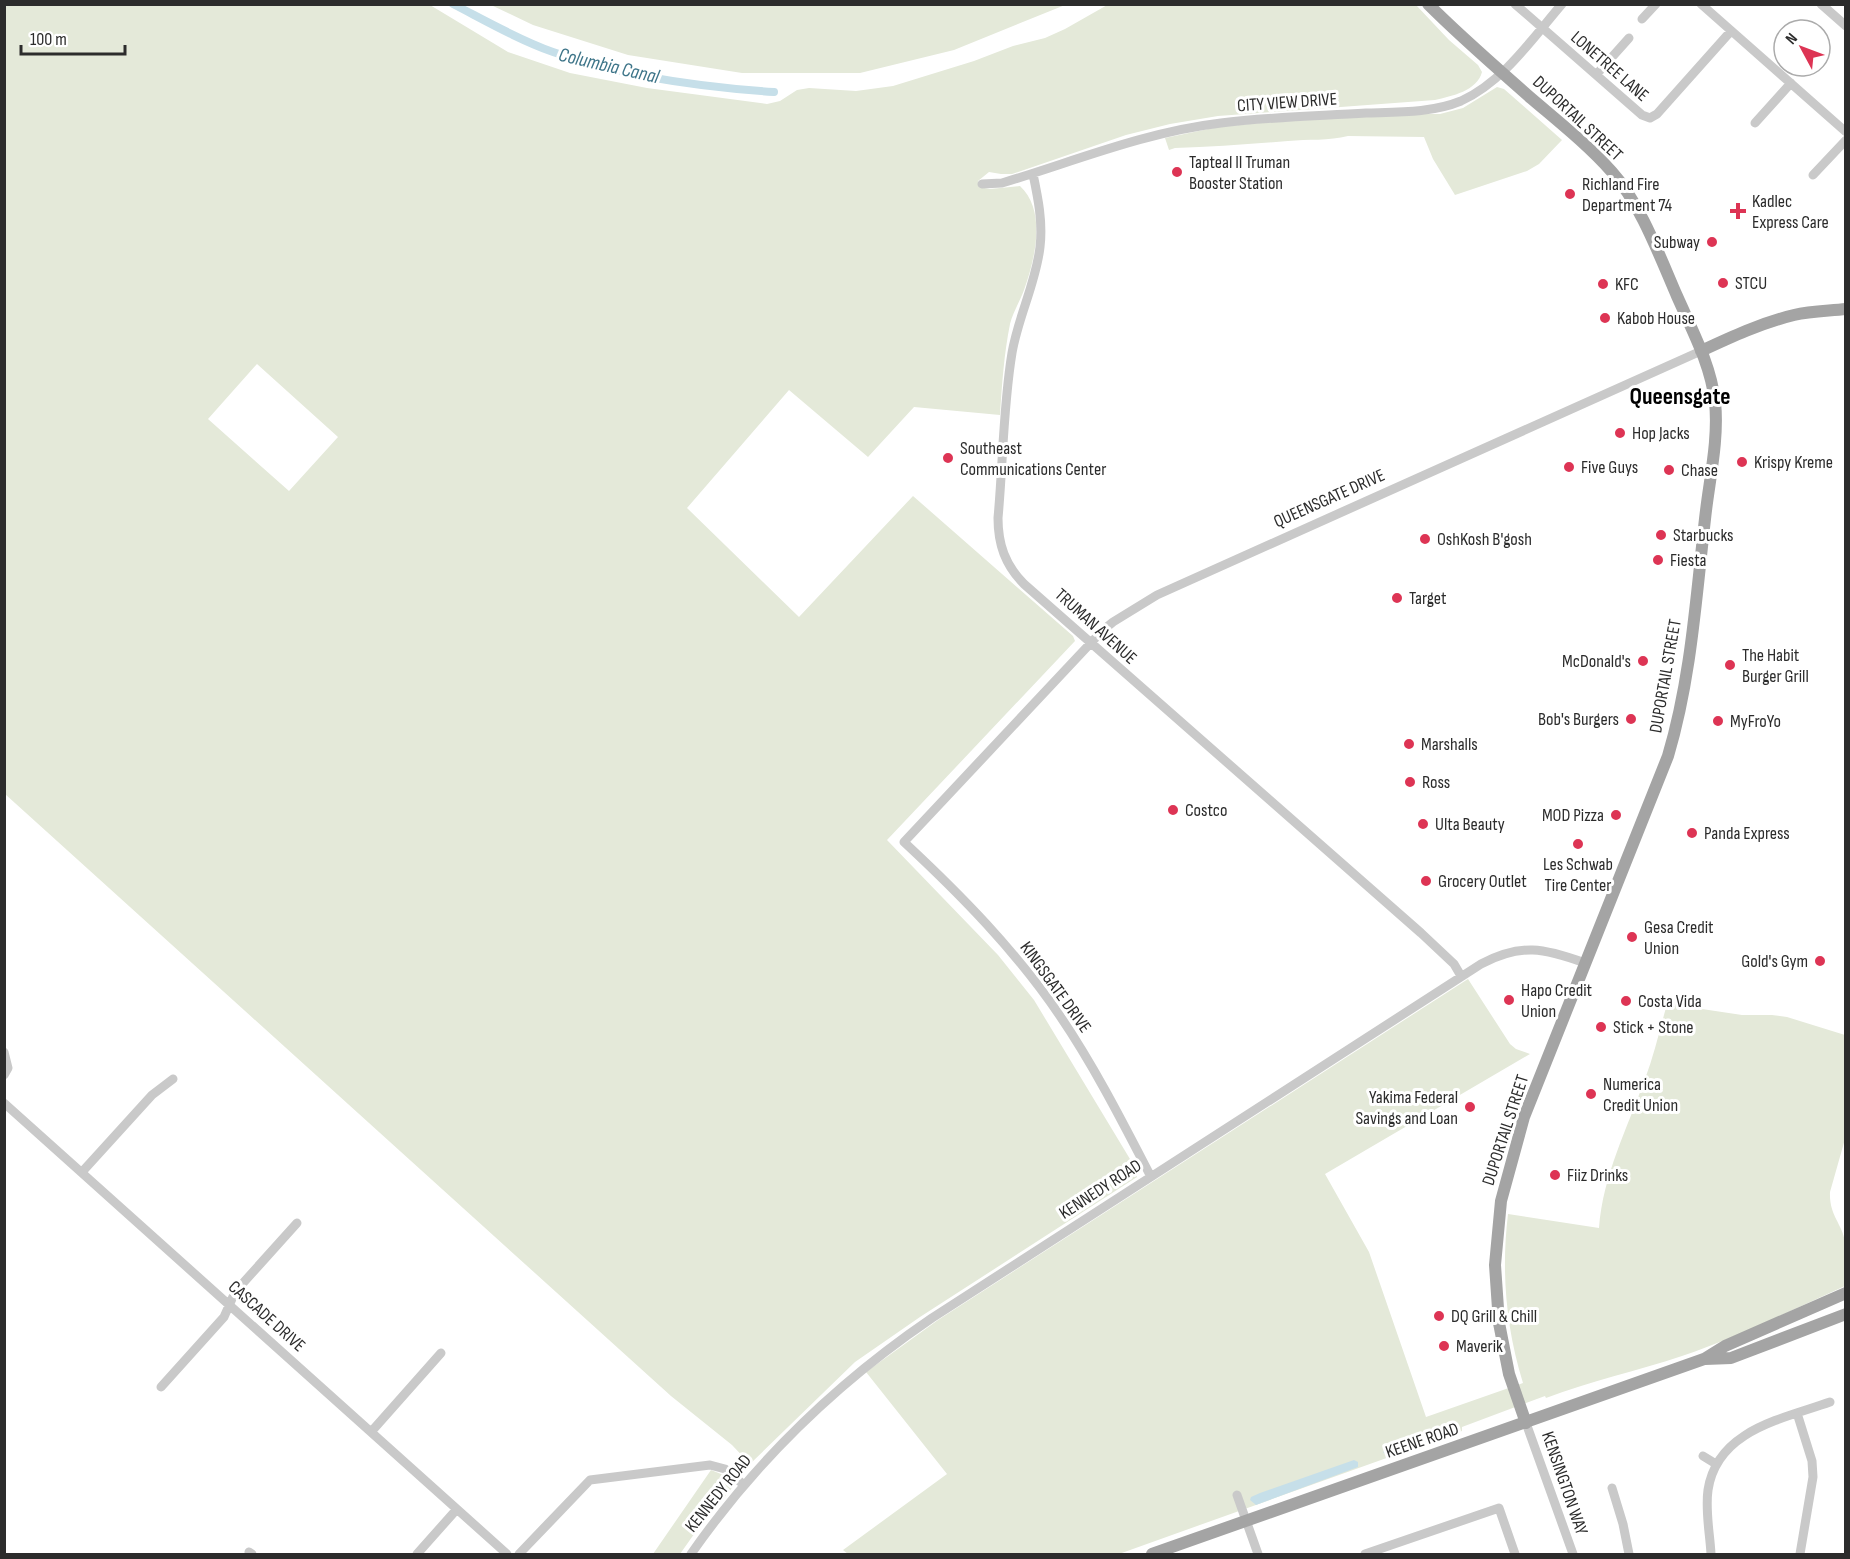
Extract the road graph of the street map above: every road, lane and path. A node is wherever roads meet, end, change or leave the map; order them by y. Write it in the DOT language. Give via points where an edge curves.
graph roads {
  1 [pos="1428,4"];
  2 [pos="1515,4"];
  3 [pos="1562,4"];
  4 [pos="1656,4"];
  5 [pos="1701,4"];
  6 [pos="1821,4"];
  7 [pos="1642,19"];
  8 [pos="1845,26"];
  9 [pos="1542,28"];
  10 [pos="1731,32"];
  11 [pos="1629,38"];
  12 [pos="1502,73"];
  13 [pos="1596,75"];
  14 [pos="1791,83"];
  15 [pos="1755,123"];
  16 [pos="1845,132"];
  17 [pos="1845,140"];
  18 [pos="1033,174"];
  19 [pos="1813,175"];
  20 [pos="982,184"];
  21 [pos="1845,309"];
  22 [pos="1701,351"];
  23 [pos="1091,644"];
  24 [pos="904,842"];
  25 [pos="1585,963"];
  26 [pos="1461,976"];
  27 [pos="4,1052"];
  28 [pos="6,1072"];
  29 [pos="173,1079"];
  30 [pos="4,1103"];
  31 [pos="82,1172"];
  32 [pos="1150,1175"];
  33 [pos="297,1223"];
  34 [pos="1845,1293"];
  35 [pos="229,1305"];
  36 [pos="1845,1314"];
  37 [pos="441,1353"];
  38 [pos="1704,1359"];
  39 [pos="161,1387"];
  40 [pos="1830,1402"];
  41 [pos="1797,1413"];
  42 [pos="1527,1423"];
  43 [pos="371,1432"];
  44 [pos="1703,1456"];
  45 [pos="1716,1464"];
  46 [pos="744,1485"];
  47 [pos="1612,1488"];
  48 [pos="1237,1495"];
  49 [pos="457,1509"];
  50 [pos="1247,1520"];
  51 [pos="417,1554"];
  52 [pos="507,1554"];
  53 [pos="519,1554"];
  54 [pos="691,1554"];
  55 [pos="1152,1554"];
  56 [pos="1258,1554"];
  57 [pos="1365,1554"];
  58 [pos="1515,1554"];
  59 [pos="1573,1554"];
  60 [pos="1629,1554"];
  61 [pos="1711,1554"];
  62 [pos="1800,1554"];
  1 -- 12 [label="main road, DUPORTAIL STREET"];
  2 -- 9 [label="street, LONETREE LANE"];
  3 -- 9 [label="street, CITY VIEW DRIVE"];
  4 -- 7 [label="street"];
  5 -- 10 [label="street"];
  6 -- 8 [label="street"];
  9 -- 12 [label="street, CITY VIEW DRIVE"];
  9 -- 13 [label="street, LONETREE LANE"];
  10 -- 13 [label="street, LONETREE LANE" via="1650,118"];
  10 -- 14 [label="street"];
  11 -- 13 [label="street"];
  12 -- 18 [label="street, CITY VIEW DRIVE" via="1471,96 1441,107 1192,127 1138,138"];
  12 -- 22 [label="main road, DUPORTAIL STREET" via="1588,148 1628,192"];
  14 -- 15 [label="street"];
  14 -- 16 [label="street"];
  17 -- 19 [label="street"];
  18 -- 20 [label="street, CITY VIEW DRIVE"];
  18 -- 23 [label="street, TRUMAN AVENUE" via="1041,240 1012,355 999,538 1005,559 1016,575"];
  21 -- 22 [label="main road, QUEENSGATE DRIVE" via="1777,320"];
  22 -- 23 [label="street, QUEENSGATE DRIVE" via="1157,595 1113,622"];
  22 -- 25 [label="main road, DUPORTAIL STREET" via="1714,392 1715,429 1681,709 1668,756"];
  23 -- 24 [label="street, QUEENSGATE DRIVE"];
  23 -- 26 [label="street, TRUMAN AVENUE" via="1421,933 1454,964"];
  24 -- 32 [label="street, KINGSGATE DRIVE" via="993,931 1045,995 1104,1088"];
  25 -- 26 [label="street, KENNEDY ROAD" via="1552,951 1520,949 1493,958"];
  25 -- 42 [label="main road, DUPORTAIL STREET" via="1524,1117 1497,1224 1499,1323 1509,1374"];
  26 -- 32 [label="street, KENNEDY ROAD"];
  27 -- 28 [label="street"];
  29 -- 31 [label="street" via="152,1095"];
  30 -- 31 [label="street, CASCADE DRIVE"];
  31 -- 35 [label="street, CASCADE DRIVE"];
  32 -- 46 [label="street, KENNEDY ROAD" via="891,1347 812,1413"];
  33 -- 35 [label="street" via="235,1292"];
  34 -- 38 [label="main road, KEENE ROAD"];
  35 -- 39 [label="street" via="224,1317"];
  35 -- 43 [label="street, CASCADE DRIVE"];
  36 -- 38 [label="main road, KEENE ROAD" via="1731,1358"];
  37 -- 43 [label="street"];
  38 -- 42 [label="main road, KEENE ROAD"];
  40 -- 41 [label="street"];
  41 -- 45 [label="street" via="1747,1432 1725,1450"];
  41 -- 62 [label="street" via="1813,1477"];
  42 -- 50 [label="main road, KEENE ROAD"];
  42 -- 59 [label="street, KENSINGTON WAY"];
  43 -- 49 [label="street, CASCADE DRIVE"];
  44 -- 45 [label="street"];
  45 -- 61 [label="street" via="1707,1500"];
  46 -- 53 [label="street" via="725,1470 710,1465 590,1480"];
  46 -- 54 [label="street, KENNEDY ROAD"];
  47 -- 60 [label="street"];
  48 -- 50 [label="street"];
  49 -- 51 [label="street"];
  49 -- 52 [label="street, CASCADE DRIVE"];
  50 -- 55 [label="main road, KEENE ROAD"];
  50 -- 56 [label="street"];
  57 -- 58 [label="street" via="1499,1508"];
}
